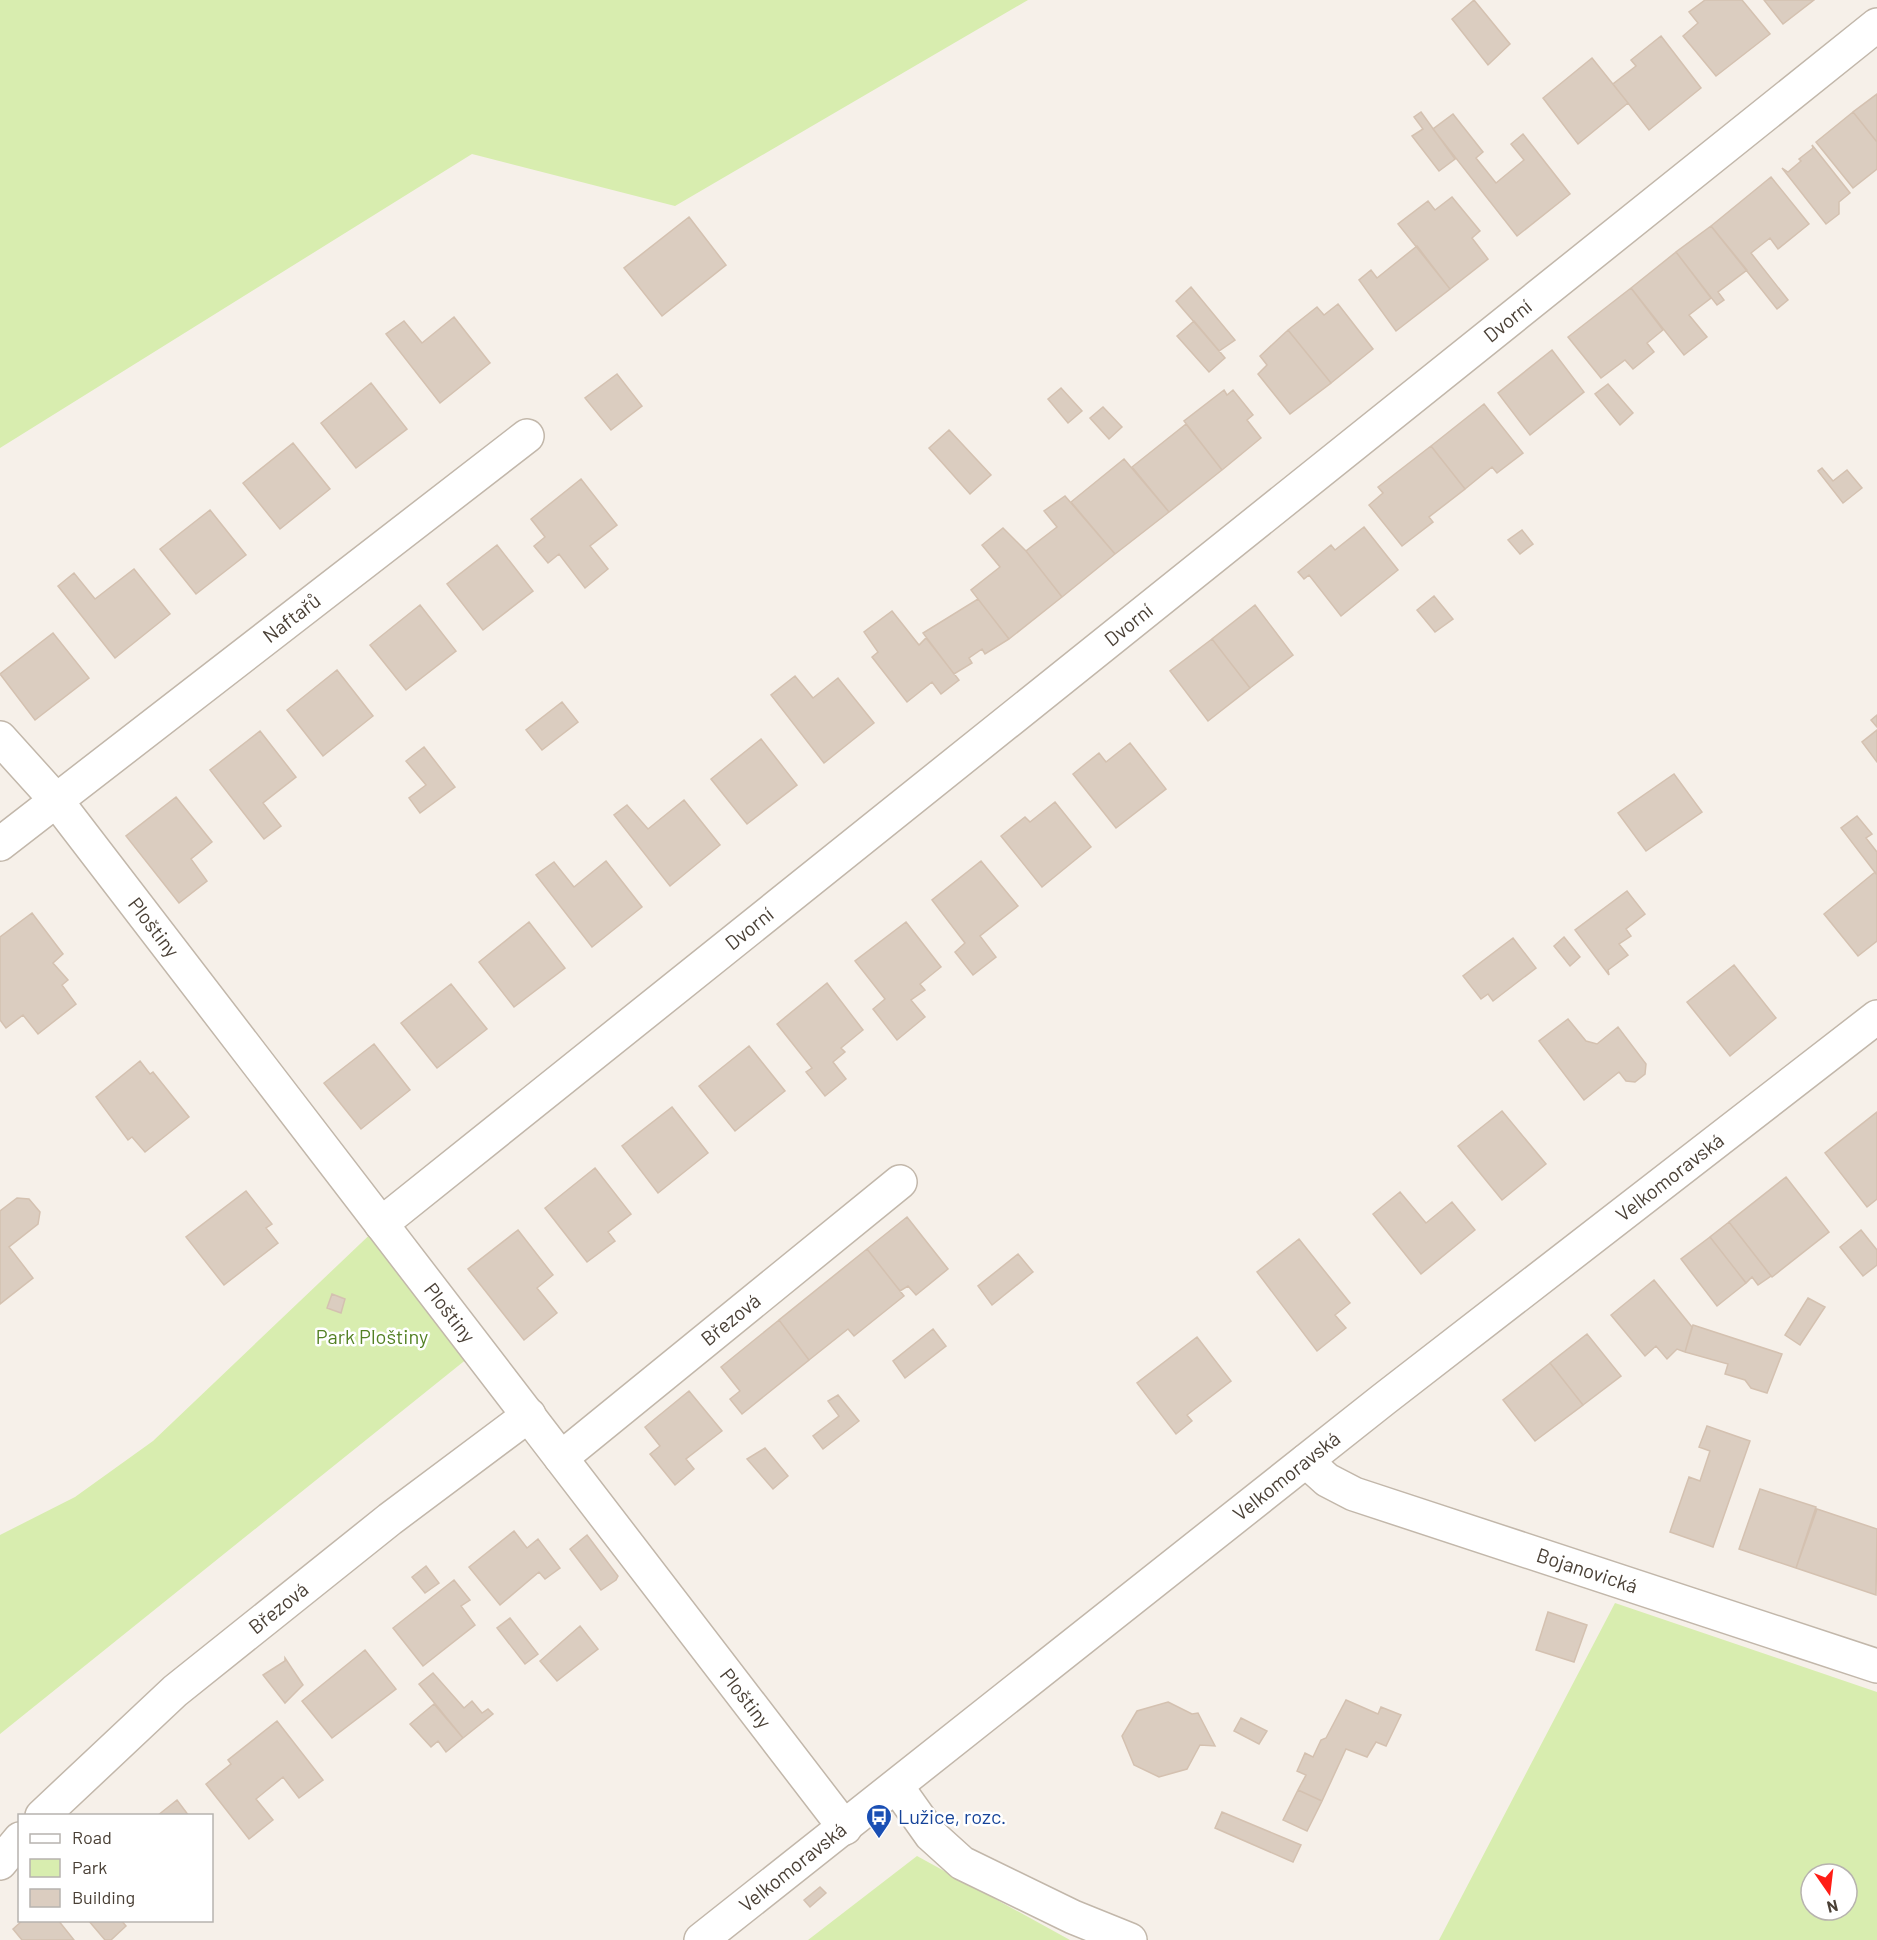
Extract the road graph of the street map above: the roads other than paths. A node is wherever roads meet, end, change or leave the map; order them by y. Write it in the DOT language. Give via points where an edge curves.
graph roads {
  1 [pos="1877,25"];
  2 [pos="527,436"];
  3 [pos="0,738"];
  4 [pos="55,799"];
  5 [pos="0,844"];
  6 [pos="1877,1017"];
  7 [pos="900,1182"];
  8 [pos="381,1224"];
  9 [pos="529,1415"];
  10 [pos="561,1458"];
  11 [pos="1306,1461"];
  12 [pos="1877,1666"];
  13 [pos="897,1787"];
  14 [pos="43,1814"];
  15 [pos="845,1828"];
  16 [pos="18,1841"];
  17 [pos="0,1863"];
  18 [pos="701,1940"];
  19 [pos="1130,1940"];
  1 -- 8 [label="street, Dvorní"];
  2 -- 4 [label="street, Naftařů"];
  3 -- 4 [label="street, Ploštiny"];
  4 -- 5 [label="street"];
  4 -- 8 [label="street, Ploštiny"];
  6 -- 11 [label="street, Velkomoravská"];
  7 -- 10 [label="street, Březová"];
  8 -- 9 [label="street, Ploštiny"];
  9 -- 10 [label="street, Ploštiny"];
  9 -- 14 [label="street, Březová" via="390,1519 175,1691"];
  10 -- 15 [label="street, Ploštiny"];
  11 -- 12 [label="street, Bojanovická" via="1328,1480 1354,1494"];
  11 -- 13 [label="street, Velkomoravská"];
  13 -- 15 [label="street, Velkomoravská"];
  13 -- 19 [label="street" via="931,1835 962,1863"];
  15 -- 18 [label="street, Velkomoravská"];
  16 -- 17 [label="street"];
}
